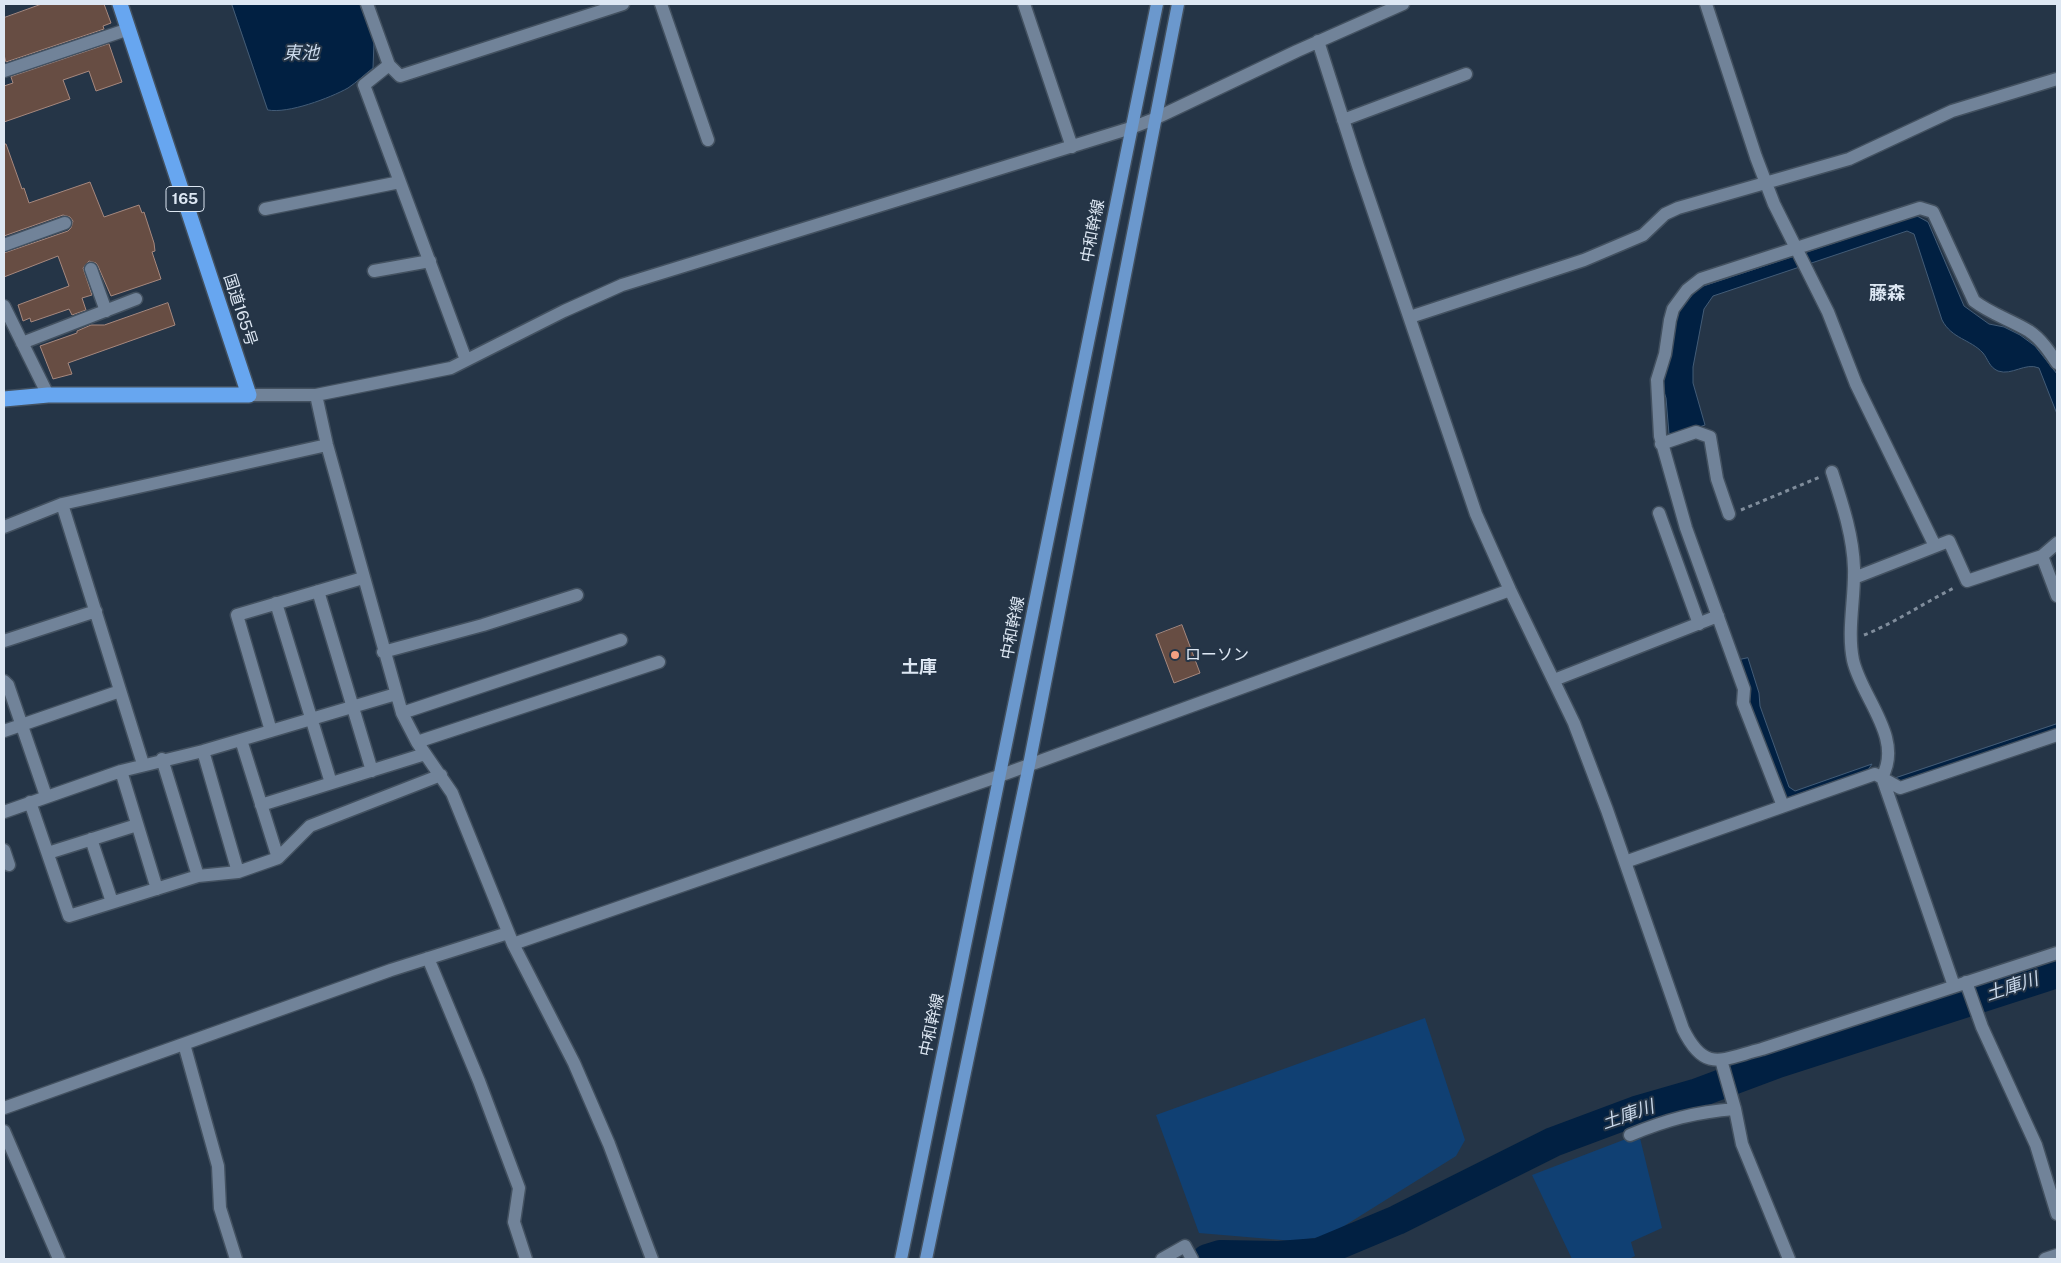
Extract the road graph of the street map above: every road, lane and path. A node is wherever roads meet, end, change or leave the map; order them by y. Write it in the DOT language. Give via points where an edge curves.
graph roads {
  1 [pos="120,4"];
  2 [pos="366,4"];
  3 [pos="623,4"];
  4 [pos="661,4"];
  5 [pos="1024,4"];
  6 [pos="1156,4"];
  7 [pos="1178,4"];
  8 [pos="1403,4"];
  9 [pos="1706,4"];
  10 [pos="129,29"];
  11 [pos="1318,41"];
  12 [pos="388,65"];
  13 [pos="4,71"];
  14 [pos="1466,74"];
  15 [pos="2057,79"];
  16 [pos="1154,119"];
  17 [pos="1343,120"];
  18 [pos="1131,128"];
  19 [pos="708,140"];
  20 [pos="1072,147"];
  21 [pos="400,182"];
  22 [pos="1764,182"];
  23 [pos="265,209"];
  24 [pos="65,223"];
  25 [pos="4,245"];
  26 [pos="1794,248"];
  27 [pos="430,261"];
  28 [pos="91,269"];
  29 [pos="374,271"];
  30 [pos="136,299"];
  31 [pos="4,306"];
  32 [pos="106,311"];
  33 [pos="1410,317"];
  34 [pos="22,343"];
  35 [pos="466,360"];
  36 [pos="2057,363"];
  37 [pos="48,395"];
  38 [pos="249,395"];
  39 [pos="316,395"];
  40 [pos="4,399"];
  41 [pos="1661,444"];
  42 [pos="328,445"];
  43 [pos="1832,472"];
  44 [pos="62,504"];
  45 [pos="1659,514"];
  46 [pos="1729,514"];
  47 [pos="4,527"];
  48 [pos="2057,543"];
  49 [pos="1935,546"];
  50 [pos="2042,556"];
  51 [pos="364,578"];
  52 [pos="1854,578"];
  53 [pos="1967,581"];
  54 [pos="1510,590"];
  55 [pos="318,591"];
  56 [pos="577,595"];
  57 [pos="2057,596"];
  58 [pos="276,603"];
  59 [pos="96,611"];
  60 [pos="1718,616"];
  61 [pos="1699,624"];
  62 [pos="1852,639"];
  63 [pos="622,640"];
  64 [pos="4,641"];
  65 [pos="383,652"];
  66 [pos="658,662"];
  67 [pos="1554,680"];
  68 [pos="5,684"];
  69 [pos="120,690"];
  70 [pos="396,694"];
  71 [pos="352,707"];
  72 [pos="402,714"];
  73 [pos="312,719"];
  74 [pos="21,725"];
  75 [pos="4,731"];
  76 [pos="271,731"];
  77 [pos="2057,735"];
  78 [pos="241,740"];
  79 [pos="417,742"];
  80 [pos="203,751"];
  81 [pos="426,754"];
  82 [pos="162,759"];
  83 [pos="143,764"];
  84 [pos="1029,765"];
  85 [pos="120,771"];
  86 [pos="372,771"];
  87 [pos="441,774"];
  88 [pos="999,776"];
  89 [pos="1882,777"];
  90 [pos="331,783"];
  91 [pos="46,796"];
  92 [pos="30,802"];
  93 [pos="261,805"];
  94 [pos="1782,806"];
  95 [pos="4,812"];
  96 [pos="137,825"];
  97 [pos="91,839"];
  98 [pos="4,850"];
  99 [pos="48,853"];
  100 [pos="278,858"];
  101 [pos="1625,862"];
  102 [pos="9,865"];
  103 [pos="238,872"];
  104 [pos="198,876"];
  105 [pos="157,889"];
  106 [pos="112,902"];
  107 [pos="511,939"];
  108 [pos="2057,953"];
  109 [pos="428,958"];
  110 [pos="1966,982"];
  111 [pos="1954,986"];
  112 [pos="184,1044"];
  113 [pos="1721,1060"];
  114 [pos="4,1108"];
  115 [pos="1735,1109"];
  116 [pos="4,1131"];
  117 [pos="1630,1135"];
  118 [pos="2057,1214"];
  119 [pos="2057,1255"];
  120 [pos="59,1259"];
  121 [pos="236,1259"];
  122 [pos="526,1259"];
  123 [pos="652,1259"];
  124 [pos="901,1259"];
  125 [pos="926,1259"];
  126 [pos="1162,1259"];
  127 [pos="1192,1259"];
  128 [pos="1790,1259"];
  129 [pos="2045,1259"];
  1 -- 10 [label="highway, 国道165号 / 165"];
  2 -- 12 [label="street"];
  3 -- 12 [label="street" via="400,76"];
  4 -- 19 [label="street"];
  5 -- 20 [label="street"];
  6 -- 18 [label="main road, 中和幹線"];
  7 -- 16 [label="main road"];
  8 -- 11 [label="street"];
  9 -- 22 [label="street"];
  10 -- 13 [label="street"];
  10 -- 38 [label="highway, 国道165号 / 165"];
  11 -- 16 [label="street"];
  11 -- 17 [label="street"];
  12 -- 21 [label="street" via="364,86"];
  14 -- 17 [label="street"];
  15 -- 22 [label="street" via="1952,111 1824,168"];
  16 -- 18 [label="street"];
  16 -- 84 [label="main road"];
  17 -- 33 [label="street"];
  18 -- 20 [label="street"];
  18 -- 88 [label="main road, 中和幹線"];
  20 -- 35 [label="street" via="622,286"];
  21 -- 23 [label="street"];
  21 -- 27 [label="street"];
  22 -- 26 [label="street"];
  22 -- 33 [label="street" via="1678,208 1665,214 1643,235 1584,260"];
  24 -- 25 [label="street"];
  26 -- 36 [label="street" via="1920,208 1933,212 1974,301 2030,332 2044,344"];
  26 -- 41 [label="street" via="1693,283 1673,309 1657,380"];
  26 -- 49 [label="street" via="1828,312 1856,384"];
  27 -- 29 [label="street"];
  27 -- 35 [label="street"];
  28 -- 32 [label="street"];
  30 -- 32 [label="street"];
  31 -- 34 [label="street"];
  32 -- 34 [label="street"];
  33 -- 54 [label="street" via="1470,497"];
  34 -- 37 [label="street"];
  35 -- 39 [label="street" via="433,373"];
  37 -- 38 [label="highway"];
  37 -- 40 [label="highway"];
  38 -- 39 [label="street"];
  39 -- 42 [label="street"];
  41 -- 46 [label="street" via="1696,432 1710,437 1717,479"];
  41 -- 60 [label="street" via="1686,528"];
  42 -- 44 [label="street"];
  42 -- 51 [label="street"];
  43 -- 46 [label="path"];
  43 -- 52 [label="street" via="1847,517"];
  44 -- 47 [label="street"];
  44 -- 59 [label="street"];
  45 -- 61 [label="street"];
  48 -- 50 [label="street"];
  49 -- 52 [label="street"];
  49 -- 53 [label="street" via="1950,541"];
  50 -- 53 [label="street"];
  50 -- 57 [label="street"];
  51 -- 55 [label="street"];
  51 -- 65 [label="street"];
  52 -- 62 [label="street"];
  53 -- 62 [label="path" via="1884,627"];
  54 -- 67 [label="street"];
  54 -- 84 [label="street"];
  55 -- 58 [label="street"];
  55 -- 71 [label="street"];
  56 -- 65 [label="street"];
  58 -- 73 [label="street"];
  58 -- 76 [label="street" via="237,615"];
  59 -- 64 [label="street"];
  59 -- 69 [label="street"];
  60 -- 61 [label="street"];
  60 -- 94 [label="street" via="1744,689 1743,703"];
  61 -- 67 [label="street"];
  62 -- 89 [label="street" via="1857,673 1886,738 1889,754"];
  63 -- 72 [label="street"];
  65 -- 70 [label="street"];
  66 -- 79 [label="street"];
  67 -- 101 [label="street" via="1588,757"];
  68 -- 74 [label="street"];
  69 -- 74 [label="street"];
  69 -- 83 [label="street"];
  70 -- 71 [label="street"];
  70 -- 72 [label="street"];
  71 -- 73 [label="street"];
  71 -- 86 [label="street"];
  72 -- 79 [label="street"];
  73 -- 76 [label="street"];
  73 -- 90 [label="street"];
  74 -- 75 [label="street"];
  74 -- 91 [label="street"];
  76 -- 78 [label="street"];
  77 -- 89 [label="street" via="1900,788"];
  78 -- 80 [label="street"];
  78 -- 93 [label="street"];
  79 -- 81 [label="street"];
  80 -- 82 [label="street"];
  80 -- 103 [label="street"];
  81 -- 86 [label="street"];
  81 -- 87 [label="street"];
  82 -- 83 [label="street"];
  82 -- 104 [label="street"];
  83 -- 85 [label="street"];
  84 -- 88 [label="street"];
  84 -- 125 [label="main road"];
  85 -- 91 [label="street"];
  85 -- 96 [label="street"];
  86 -- 90 [label="street"];
  87 -- 100 [label="street" via="310,826"];
  87 -- 107 [label="street"];
  88 -- 107 [label="street"];
  88 -- 124 [label="main road, 中和幹線"];
  89 -- 94 [label="street" via="1875,774"];
  89 -- 111 [label="street"];
  90 -- 93 [label="street"];
  91 -- 92 [label="street"];
  92 -- 95 [label="street"];
  92 -- 99 [label="street"];
  93 -- 100 [label="street"];
  94 -- 101 [label="street"];
  96 -- 97 [label="street"];
  96 -- 105 [label="street"];
  97 -- 99 [label="street"];
  97 -- 106 [label="street"];
  98 -- 102 [label="street"];
  99 -- 106 [label="street" via="69,916"];
  100 -- 103 [label="street"];
  101 -- 113 [label="street" via="1683,1030 1704,1058"];
  103 -- 104 [label="street"];
  104 -- 105 [label="street"];
  105 -- 106 [label="street"];
  107 -- 109 [label="street"];
  107 -- 123 [label="street" via="574,1063 609,1144"];
  108 -- 110 [label="street"];
  109 -- 112 [label="street"];
  109 -- 122 [label="street" via="519,1188 514,1222"];
  110 -- 111 [label="street"];
  110 -- 118 [label="street" via="1982,1027 2036,1145"];
  111 -- 113 [label="street"];
  112 -- 114 [label="street"];
  112 -- 121 [label="street" via="218,1166 220,1208"];
  113 -- 115 [label="street"];
  115 -- 117 [label="street" via="1701,1111"];
  115 -- 128 [label="street" via="1742,1144"];
  116 -- 120 [label="street"];
  119 -- 129 [label="street"];
  126 -- 127 [label="street" via="1186,1246"];
}
